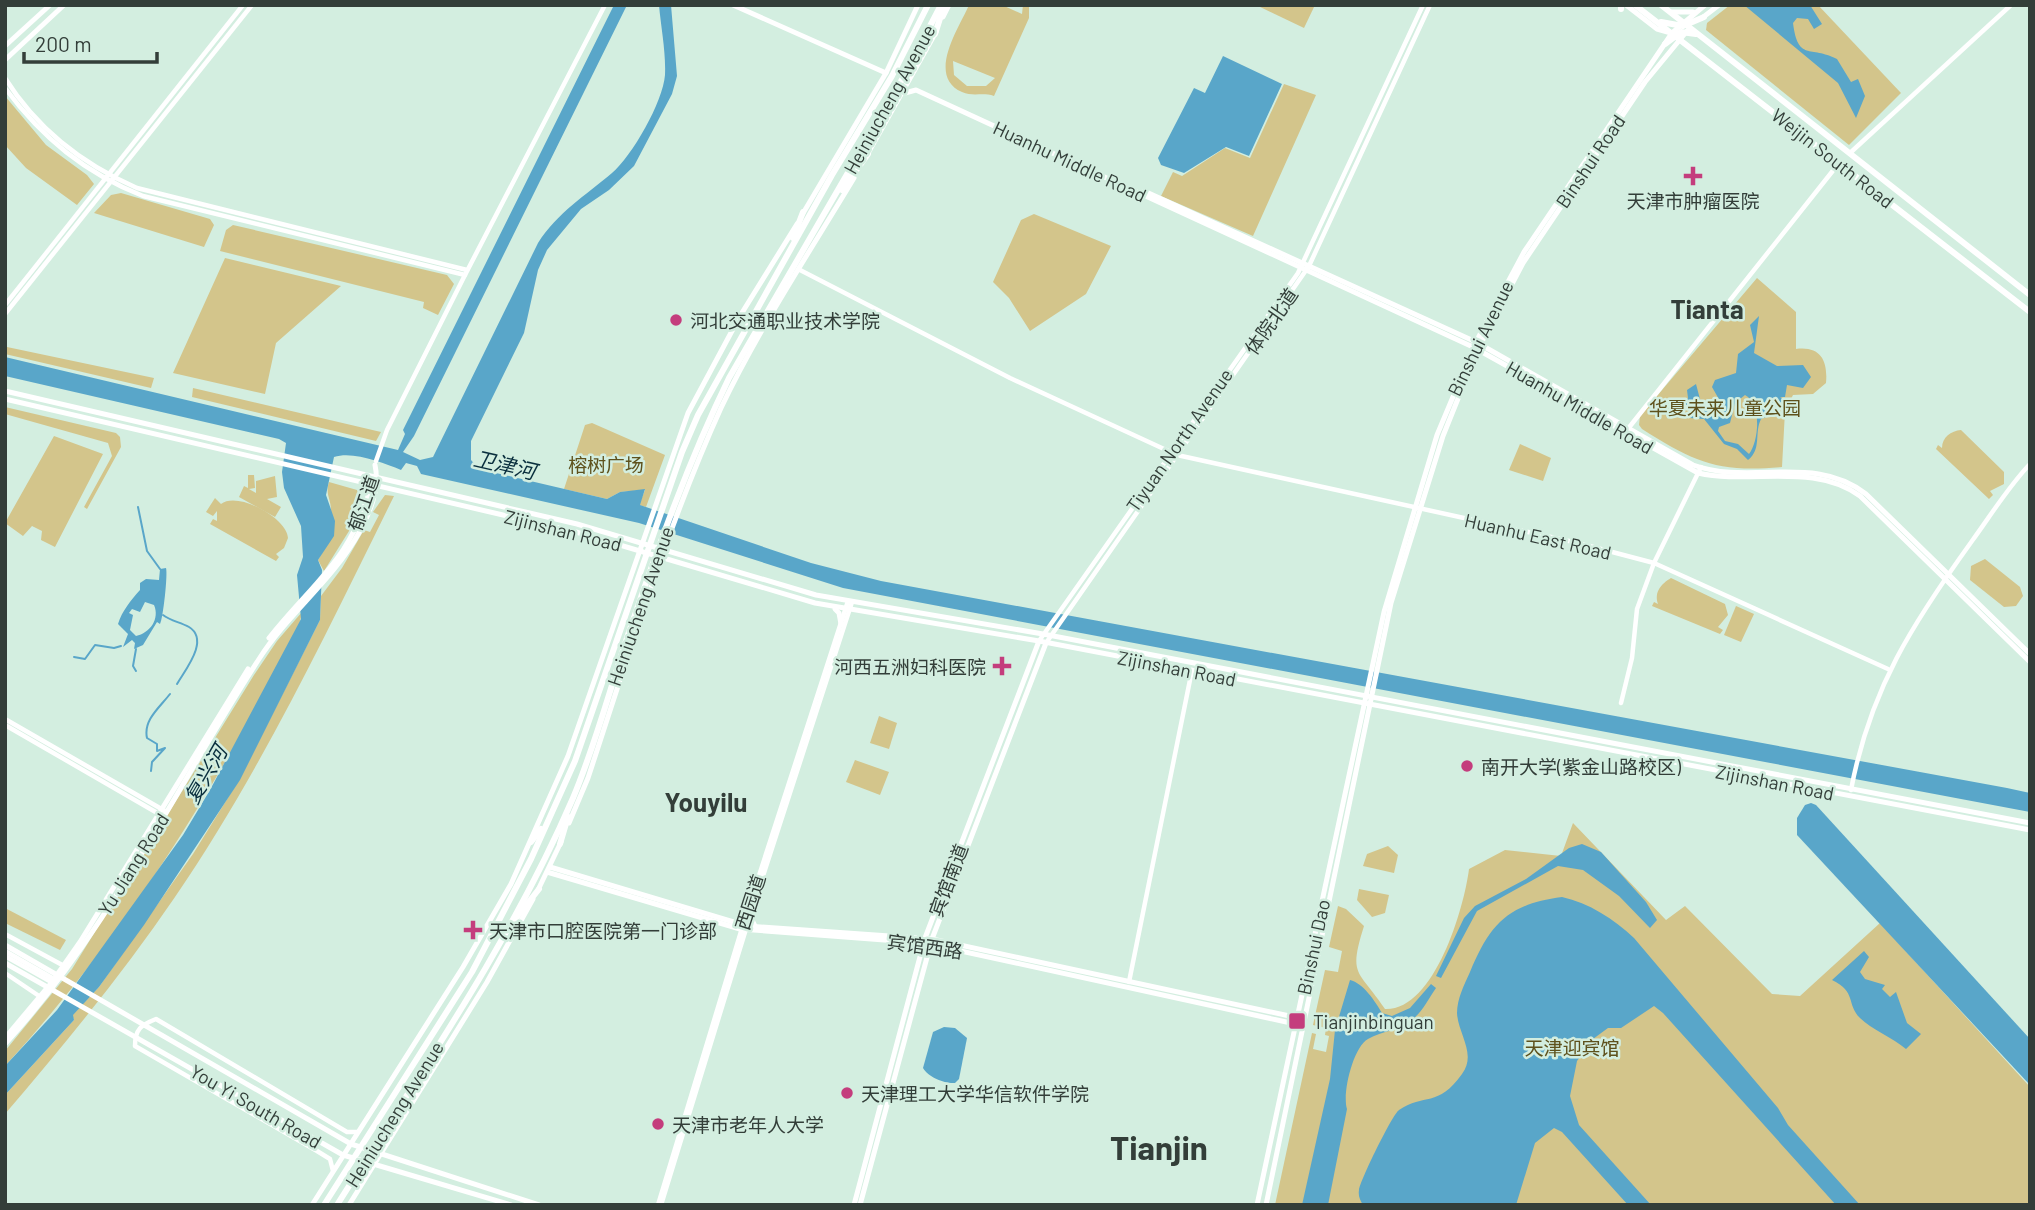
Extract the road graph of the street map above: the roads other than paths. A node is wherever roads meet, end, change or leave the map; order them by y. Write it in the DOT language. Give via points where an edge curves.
graph roads {
  1 [pos="50,5"];
  2 [pos="64,5"];
  3 [pos="243,5"];
  4 [pos="253,5"];
  5 [pos="605,5"];
  6 [pos="733,5"];
  7 [pos="918,5"];
  8 [pos="928,5"];
  9 [pos="945,5"];
  10 [pos="1423,5"];
  11 [pos="1430,5"];
  12 [pos="1635,5"];
  13 [pos="1661,5"];
  14 [pos="1705,5"];
  15 [pos="1719,5"];
  16 [pos="2011,5"];
  17 [pos="1623,6"];
  18 [pos="1670,8"];
  19 [pos="1699,10"];
  20 [pos="1678,13"];
  21 [pos="1704,17"];
  22 [pos="1653,19"];
  23 [pos="1686,26"];
  24 [pos="934,34"];
  25 [pos="1676,36"];
  26 [pos="1701,36"];
  27 [pos="5,46"];
  28 [pos="1667,46"];
  29 [pos="1692,48"];
  30 [pos="5,60"];
  31 [pos="886,73"];
  32 [pos="914,75"];
  33 [pos="5,78"];
  34 [pos="5,88"];
  35 [pos="905,93"];
  36 [pos="1850,153"];
  37 [pos="868,154"];
  38 [pos="1840,163"];
  39 [pos="107,177"];
  40 [pos="113,180"];
  41 [pos="803,212"];
  42 [pos="824,214"];
  43 [pos="1305,267"];
  44 [pos="800,270"];
  45 [pos="466,272"];
  46 [pos="778,272"];
  47 [pos="2030,295"];
  48 [pos="5,305"];
  49 [pos="2030,312"];
  50 [pos="5,314"];
  51 [pos="1477,346"];
  52 [pos="5,391"];
  53 [pos="5,399"];
  54 [pos="1626,431"];
  55 [pos="1174,454"];
  56 [pos="672,455"];
  57 [pos="376,461"];
  58 [pos="2030,464"];
  59 [pos="696,466"];
  60 [pos="1699,470"];
  61 [pos="375,477"];
  62 [pos="374,485"];
  63 [pos="1415,509"];
  64 [pos="649,528"];
  65 [pos="671,535"];
  66 [pos="644,543"];
  67 [pos="654,546"];
  68 [pos="641,551"];
  69 [pos="665,553"];
  70 [pos="684,555"];
  71 [pos="1654,563"];
  72 [pos="1946,577"];
  73 [pos="828,598"];
  74 [pos="850,602"];
  75 [pos="829,606"];
  76 [pos="845,610"];
  77 [pos="843,624"];
  78 [pos="1046,634"];
  79 [pos="624,637"];
  80 [pos="270,638"];
  81 [pos="1042,642"];
  82 [pos="2030,654"];
  83 [pos="2030,662"];
  84 [pos="1888,669"];
  85 [pos="1192,670"];
  86 [pos="1369,693"];
  87 [pos="1621,703"];
  88 [pos="1366,706"];
  89 [pos="5,719"];
  90 [pos="5,725"];
  91 [pos="1851,787"];
  92 [pos="574,795"];
  93 [pos="1850,795"];
  94 [pos="162,813"];
  95 [pos="549,819"];
  96 [pos="2030,822"];
  97 [pos="2030,830"];
  98 [pos="531,842"];
  99 [pos="560,844"];
  100 [pos="548,869"];
  101 [pos="511,884"];
  102 [pos="538,889"];
  103 [pos="509,901"];
  104 [pos="748,915"];
  105 [pos="746,927"];
  106 [pos="758,929"];
  107 [pos="504,933"];
  108 [pos="5,934"];
  109 [pos="928,941"];
  110 [pos="5,945"];
  111 [pos="5,953"];
  112 [pos="5,963"];
  113 [pos="66,967"];
  114 [pos="6,973"];
  115 [pos="55,982"];
  116 [pos="1128,984"];
  117 [pos="43,998"];
  118 [pos="1298,1021"];
  119 [pos="1305,1023"];
  120 [pos="5,1038"];
  121 [pos="5,1044"];
  122 [pos="359,1131"];
  123 [pos="351,1144"];
  124 [pos="382,1152"];
  125 [pos="343,1155"];
  126 [pos="376,1163"];
  127 [pos="333,1171"];
  128 [pos="312,1205"];
  129 [pos="324,1205"];
  130 [pos="337,1205"];
  131 [pos="349,1205"];
  132 [pos="511,1205"];
  133 [pos="539,1205"];
  134 [pos="659,1205"];
  135 [pos="853,1205"];
  136 [pos="860,1205"];
  137 [pos="1257,1205"];
  138 [pos="1266,1205"];
  1 -- 27 [label="main road"];
  2 -- 30 [label="main road"];
  3 -- 39 [label="street"];
  4 -- 40 [label="street"];
  5 -- 45 [label="street"];
  6 -- 31 [label="main road"];
  7 -- 31 [label="main road, Heiniucheng Avenue"];
  8 -- 46 [label="highway, Heiniucheng Avenue"];
  9 -- 24 [label="highway"];
  9 -- 42 [label="highway, Heiniucheng Avenue"];
  10 -- 43 [label="street, Tiyuan North Avenue"];
  11 -- 43 [label="street"];
  12 -- 22 [label="highway, Weijin South Road"];
  13 -- 18 [label="highway, Weijin South Road"];
  14 -- 19 [label="main road"];
  15 -- 21 [label="main road"];
  16 -- 36 [label="street"];
  17 -- 25 [label="main road"];
  18 -- 20 [label="main road"];
  18 -- 23 [label="highway, Weijin South Road"];
  19 -- 20 [label="main road"];
  19 -- 23 [label="main road"];
  20 -- 23 [label="main road"];
  21 -- 23 [label="highway"];
  21 -- 26 [label="highway"];
  22 -- 23 [label="highway"];
  22 -- 25 [label="highway, Weijin South Road"];
  23 -- 25 [label="highway"];
  23 -- 26 [label="highway, Weijin South Road"];
  23 -- 29 [label="main road"];
  24 -- 32 [label="main road, Heiniucheng Avenue"];
  25 -- 28 [label="highway"];
  25 -- 29 [label="highway, Weijin South Road"];
  26 -- 36 [label="highway, Weijin South Road"];
  28 -- 29 [label="main road"];
  28 -- 51 [label="main road, Binshui Avenue" via="1524,252"];
  29 -- 38 [label="highway, Weijin South Road"];
  31 -- 41 [label="main road, Heiniucheng Avenue"];
  32 -- 35 [label="main road, Heiniucheng Avenue"];
  32 -- 43 [label="main road, Huanhu Middle Road" via="919,87"];
  33 -- 39 [label="street" via="57,140"];
  34 -- 39 [label="street" via="44,135 78,163"];
  35 -- 37 [label="main road, Heiniucheng Avenue"];
  35 -- 43 [label="main road, Huanhu Middle Road" via="916,90"];
  36 -- 47 [label="highway, Weijin South Road"];
  37 -- 42 [label="highway"];
  37 -- 44 [label="main road, Heiniucheng Avenue"];
  38 -- 49 [label="highway, Weijin South Road"];
  38 -- 54 [label="street"];
  39 -- 40 [label="street"];
  39 -- 48 [label="street"];
  40 -- 45 [label="street"];
  40 -- 50 [label="street"];
  41 -- 46 [label="highway"];
  41 -- 56 [label="main road, Heiniucheng Avenue" via="730,333 688,413"];
  42 -- 79 [label="highway, Heiniucheng Avenue" via="729,378 691,459"];
  43 -- 51 [label="main road, Huanhu Middle Road"];
  43 -- 55 [label="street, Tiyuan North Avenue"];
  44 -- 55 [label="street, Huanhu East Road" via="1010,378"];
  44 -- 59 [label="main road, Heiniucheng Avenue" via="741,369"];
  45 -- 57 [label="street"];
  46 -- 79 [label="highway, Heiniucheng Avenue" via="720,372 682,452"];
  51 -- 54 [label="main road, Huanhu Middle Road"];
  51 -- 54 [label="main road, Huanhu Middle Road"];
  51 -- 63 [label="main road, Binshui Avenue"];
  51 -- 63 [label="main road, Binshui Avenue" via="1437,435"];
  52 -- 61 [label="main road, Zijinshan Road"];
  53 -- 62 [label="main road, Zijinshan Road"];
  54 -- 60 [label="main road, Huanhu Middle Road"];
  55 -- 63 [label="street, Huanhu East Road"];
  55 -- 78 [label="street, Tiyuan North Avenue"];
  56 -- 59 [label="main road"];
  56 -- 64 [label="main road, Heiniucheng Avenue"];
  58 -- 72 [label="street"];
  59 -- 65 [label="main road, Heiniucheng Avenue"];
  60 -- 71 [label="street"];
  60 -- 72 [label="main road, Huanhu Middle Road" via="1821,472 1839,478 1866,494"];
  61 -- 62 [label="main road, 郁江道"];
  61 -- 66 [label="main road, Zijinshan Road"];
  62 -- 68 [label="main road, Zijinshan Road"];
  62 -- 80 [label="main road, 郁江道" via="337,565"];
  63 -- 71 [label="street, Huanhu East Road"];
  63 -- 86 [label="main road, Binshui Avenue"];
  64 -- 66 [label="main road, Heiniucheng Avenue"];
  64 -- 67 [label="main road"];
  65 -- 69 [label="main road, Heiniucheng Avenue"];
  65 -- 70 [label="main road" via="674,548"];
  66 -- 67 [label="main road, Zijinshan Road"];
  66 -- 68 [label="main road, Heiniucheng Avenue"];
  67 -- 69 [label="main road, Zijinshan Road"];
  68 -- 69 [label="main road, Zijinshan Road"];
  68 -- 98 [label="main road, Heiniucheng Avenue" via="568,755"];
  69 -- 70 [label="main road, Zijinshan Road"];
  69 -- 75 [label="main road, Zijinshan Road" via="681,562"];
  69 -- 99 [label="main road, Heiniucheng Avenue" via="588,778"];
  70 -- 73 [label="main road, Zijinshan Road"];
  71 -- 84 [label="street, Huanhu East Road"];
  71 -- 87 [label="street" via="1637,609"];
  72 -- 82 [label="main road, Huanhu Middle Road"];
  72 -- 83 [label="main road, Huanhu Middle Road"];
  72 -- 84 [label="street"];
  73 -- 74 [label="main road, Zijinshan Road"];
  73 -- 76 [label="street"];
  74 -- 76 [label="street, 西园道"];
  74 -- 78 [label="main road, Zijinshan Road"];
  75 -- 76 [label="main road, Zijinshan Road"];
  75 -- 77 [label="main road"];
  76 -- 77 [label="street, 西园道"];
  76 -- 81 [label="main road, Zijinshan Road"];
  77 -- 104 [label="street, 西园道"];
  78 -- 81 [label="street"];
  78 -- 86 [label="main road, Zijinshan Road"];
  79 -- 92 [label="highway, Heiniucheng Avenue"];
  79 -- 95 [label="highway, Heiniucheng Avenue"];
  80 -- 94 [label="main road, Yu Jiang Road"];
  81 -- 85 [label="main road, Zijinshan Road"];
  81 -- 109 [label="main road, 宾馆南道"];
  84 -- 91 [label="street"];
  85 -- 88 [label="main road, Zijinshan Road"];
  85 -- 116 [label="street"];
  86 -- 88 [label="main road, Binshui Dao"];
  86 -- 91 [label="main road, Zijinshan Road"];
  88 -- 93 [label="main road, Zijinshan Road"];
  88 -- 118 [label="main road, Binshui Dao"];
  88 -- 119 [label="main road, Binshui Dao"];
  89 -- 94 [label="street"];
  90 -- 94 [label="street"];
  91 -- 93 [label="street"];
  91 -- 96 [label="main road, Zijinshan Road"];
  92 -- 99 [label="highway"];
  92 -- 107 [label="highway, Heiniucheng Avenue"];
  93 -- 97 [label="main road, Zijinshan Road"];
  94 -- 113 [label="main road, Yu Jiang Road"];
  95 -- 98 [label="highway"];
  95 -- 103 [label="highway, Heiniucheng Avenue"];
  98 -- 101 [label="main road, Heiniucheng Avenue"];
  99 -- 100 [label="main road, Heiniucheng Avenue"];
  100 -- 102 [label="main road, Heiniucheng Avenue"];
  100 -- 105 [label="main road, 宾馆西路"];
  101 -- 103 [label="highway"];
  101 -- 122 [label="main road, Heiniucheng Avenue"];
  102 -- 107 [label="highway"];
  102 -- 124 [label="main road, Heiniucheng Avenue" via="505,952"];
  103 -- 129 [label="highway, Heiniucheng Avenue" via="472,972"];
  104 -- 105 [label="street, 西园道"];
  104 -- 106 [label="main road"];
  105 -- 106 [label="main road, 宾馆西路"];
  105 -- 134 [label="street, 西园道"];
  106 -- 109 [label="main road, 宾馆西路"];
  107 -- 130 [label="highway, Heiniucheng Avenue"];
  108 -- 113 [label="street"];
  109 -- 116 [label="main road, 宾馆西路"];
  109 -- 135 [label="main road, 宾馆南道"];
  109 -- 136 [label="main road, 宾馆南道"];
  110 -- 123 [label="main road, You Yi South Road"];
  111 -- 115 [label="street"];
  112 -- 125 [label="main road, You Yi South Road"];
  113 -- 115 [label="main road, Yu Jiang Road"];
  114 -- 117 [label="street"];
  115 -- 117 [label="main road, Yu Jiang Road"];
  116 -- 118 [label="main road, 宾馆西路"];
  117 -- 120 [label="main road, Yu Jiang Road"];
  117 -- 121 [label="main road, Yu Jiang Road"];
  118 -- 119 [label="main road, 宾馆西路"];
  118 -- 137 [label="main road, Binshui Dao"];
  119 -- 138 [label="main road, Binshui Dao"];
  122 -- 123 [label="main road, Heiniucheng Avenue"];
  122 -- 127 [label="street" via="347,1132 156,1019 141,1025 135,1046 324,1155"];
  123 -- 124 [label="main road, You Yi South Road"];
  123 -- 125 [label="main road, Heiniucheng Avenue"];
  124 -- 126 [label="main road, Heiniucheng Avenue"];
  124 -- 133 [label="main road, You Yi South Road"];
  125 -- 126 [label="main road, You Yi South Road"];
  125 -- 127 [label="main road, Heiniucheng Avenue"];
  126 -- 131 [label="main road, Heiniucheng Avenue"];
  126 -- 132 [label="main road, You Yi South Road"];
  127 -- 128 [label="main road, Heiniucheng Avenue"];
}
